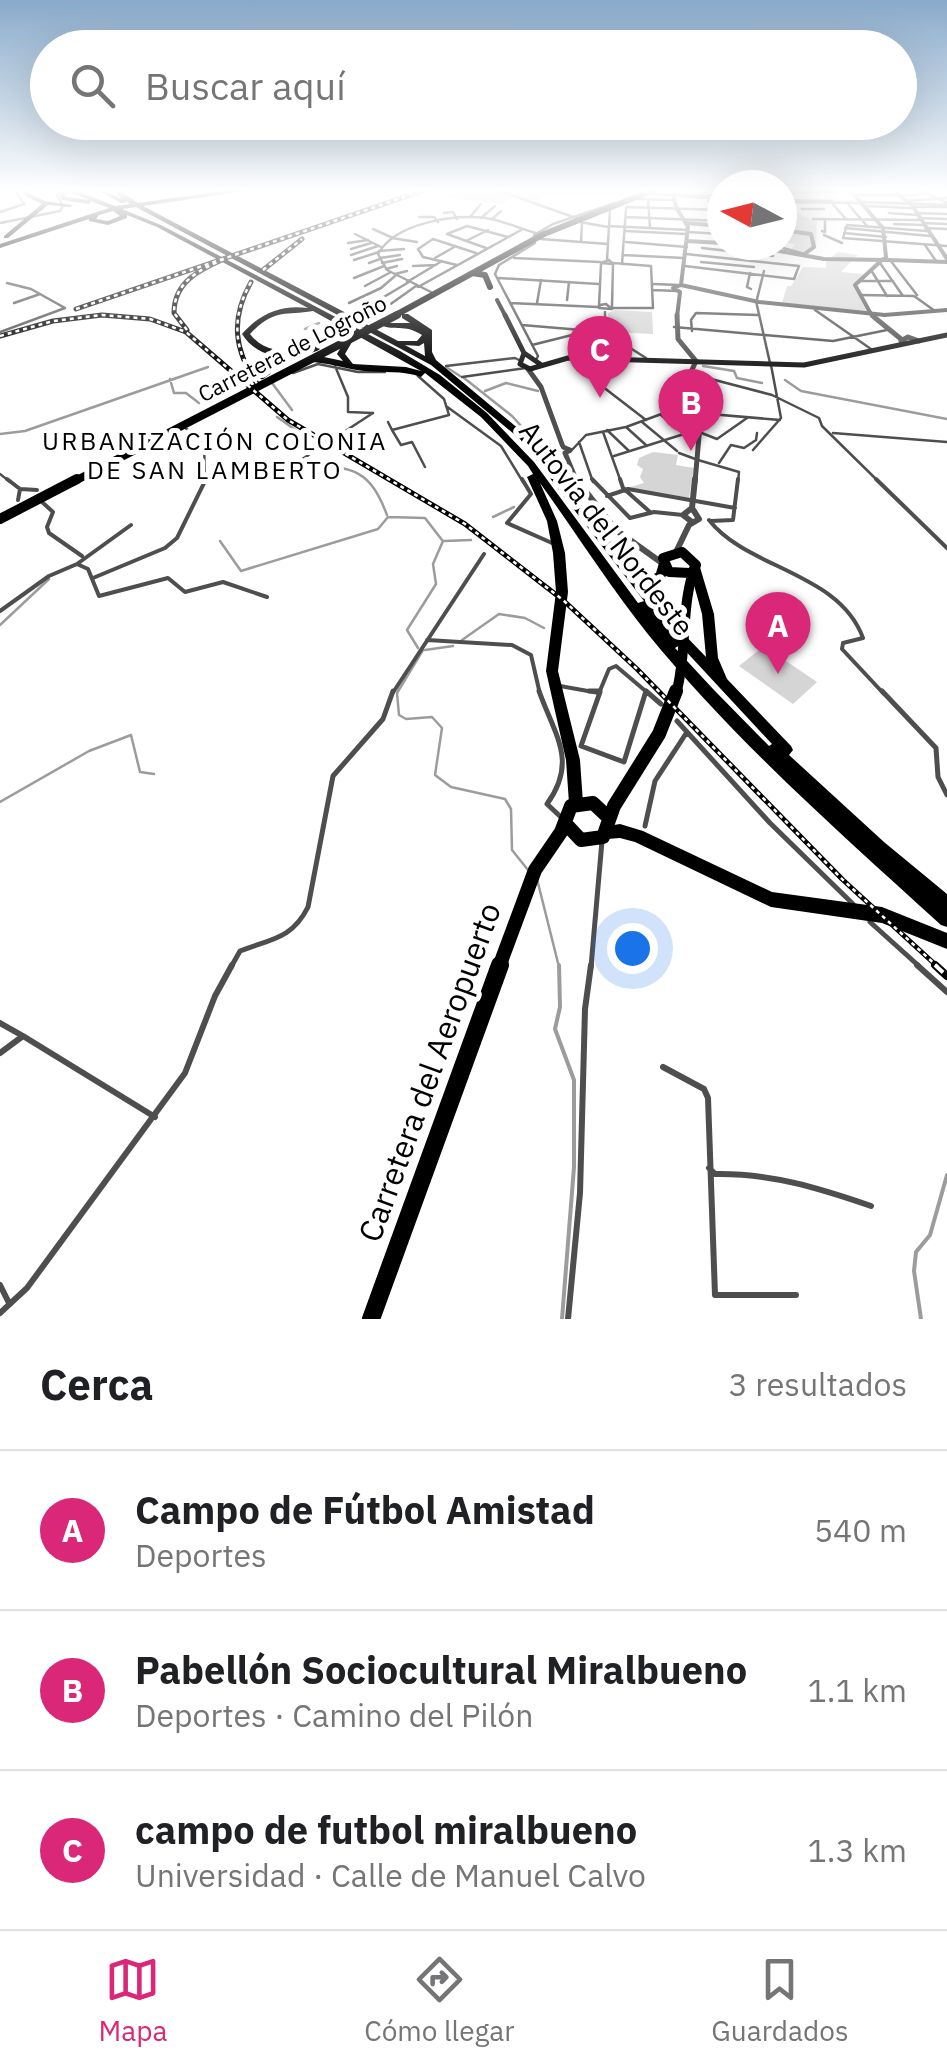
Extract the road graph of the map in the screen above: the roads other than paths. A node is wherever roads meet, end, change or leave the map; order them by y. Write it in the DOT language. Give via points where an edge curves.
graph roads {
  1 [pos="204,251"];
  2 [pos="211,251"];
  3 [pos="214,251"];
  4 [pos="372,251"];
  5 [pos="375,251"];
  6 [pos="379,251"];
  7 [pos="419,251"];
  8 [pos="448,251"];
  9 [pos="469,251"];
  10 [pos="481,251"];
  11 [pos="514,251"];
  12 [pos="608,251"];
  13 [pos="625,251"];
  14 [pos="640,251"];
  15 [pos="686,251"];
  16 [pos="698,251"];
  17 [pos="702,251"];
  18 [pos="809,251"];
  19 [pos="885,251"];
  20 [pos="929,251"];
  21 [pos="797,252"];
  22 [pos="476,253"];
  23 [pos="804,254"];
  24 [pos="351,255"];
  25 [pos="624,255"];
  26 [pos="702,255"];
  27 [pos="224,257"];
  28 [pos="402,257"];
  29 [pos="435,258"];
  30 [pos="504,258"];
  31 [pos="354,260"];
  32 [pos="443,260"];
  33 [pos="607,260"];
  34 [pos="770,260"];
  35 [pos="885,260"];
  36 [pos="755,261"];
  37 [pos="947,261"];
  38 [pos="369,262"];
  39 [pos="937,262"];
  40 [pos="382,263"];
  41 [pos="601,263"];
  42 [pos="769,263"];
  43 [pos="613,264"];
  44 [pos="622,264"];
  45 [pos="784,264"];
  46 [pos="457,265"];
  47 [pos="700,265"];
  48 [pos="397,266"];
  49 [pos="414,266"];
  50 [pos="436,266"];
  51 [pos="684,266"];
  52 [pos="754,268"];
  53 [pos="871,270"];
  54 [pos="406,272"];
  55 [pos="764,272"];
  56 [pos="751,273"];
  57 [pos="394,274"];
  58 [pos="484,275"];
  59 [pos="781,277"];
  60 [pos="354,278"];
  61 [pos="541,280"];
  62 [pos="859,281"];
  63 [pos="878,281"];
  64 [pos="893,281"];
  65 [pos="408,282"];
  66 [pos="569,282"];
  67 [pos="7,283"];
  68 [pos="599,284"];
  69 [pos="652,284"];
  70 [pos="264,286"];
  71 [pos="365,286"];
  72 [pos="417,286"];
  73 [pos="680,288"];
  74 [pos="751,289"];
  75 [pos="653,290"];
  76 [pos="432,292"];
  77 [pos="40,294"];
  78 [pos="861,295"];
  79 [pos="887,296"];
  80 [pos="903,296"];
  81 [pos="377,300"];
  82 [pos="757,300"];
  83 [pos="919,300"];
  84 [pos="14,303"];
  85 [pos="349,303"];
  86 [pos="510,303"];
  87 [pos="536,304"];
  88 [pos="566,304"];
  89 [pos="598,306"];
  90 [pos="612,307"];
  91 [pos="815,310"];
  92 [pos="947,310"];
  93 [pos="339,311"];
  94 [pos="605,311"];
  95 [pos="935,311"];
  96 [pos="407,312"];
  97 [pos="386,315"];
  98 [pos="876,315"];
  99 [pos="758,316"];
  100 [pos="320,317"];
  101 [pos="522,325"];
  102 [pos="353,326"];
  103 [pos="580,331"];
  104 [pos="675,331"];
  105 [pos="692,331"];
  106 [pos="893,331"];
  107 [pos="0,332"];
  108 [pos="605,332"];
  109 [pos="761,334"];
  110 [pos="947,334"];
  111 [pos="366,335"];
  112 [pos="854,338"];
  113 [pos="394,340"];
  114 [pos="904,341"];
  115 [pos="348,342"];
  116 [pos="532,345"];
  117 [pos="871,349"];
  118 [pos="628,354"];
  119 [pos="294,355"];
  120 [pos="311,360"];
  121 [pos="521,361"];
  122 [pos="688,362"];
  123 [pos="536,364"];
  124 [pos="771,364"];
  125 [pos="335,366"];
  126 [pos="277,369"];
  127 [pos="446,369"];
  128 [pos="291,370"];
  129 [pos="427,376"];
  130 [pos="462,377"];
  131 [pos="594,380"];
  132 [pos="229,394"];
  133 [pos="770,394"];
  134 [pos="777,395"];
  135 [pos="692,397"];
  136 [pos="446,406"];
  137 [pos="674,410"];
  138 [pos="186,412"];
  139 [pos="699,413"];
  140 [pos="661,414"];
  141 [pos="748,417"];
  142 [pos="780,420"];
  143 [pos="644,421"];
  144 [pos="388,422"];
  145 [pos="180,424"];
  146 [pos="626,427"];
  147 [pos="392,430"];
  148 [pos="699,430"];
  149 [pos="605,431"];
  150 [pos="757,432"];
  151 [pos="340,434"];
  152 [pos="684,434"];
  153 [pos="833,434"];
  154 [pos="664,440"];
  155 [pos="579,442"];
  156 [pos="947,442"];
  157 [pos="647,446"];
  158 [pos="568,449"];
  159 [pos="752,450"];
  160 [pos="629,451"];
  161 [pos="612,457"];
  162 [pos="698,460"];
  163 [pos="719,463"];
  164 [pos="425,467"];
  165 [pos="0,474"];
  166 [pos="531,474"];
  167 [pos="270,480"];
  168 [pos="20,489"];
  169 [pos="625,489"];
  170 [pos="37,494"];
  171 [pos="607,496"];
  172 [pos="18,500"];
  173 [pos="735,508"];
  174 [pos="650,512"];
  175 [pos="691,515"];
  176 [pos="0,516"];
  177 [pos="709,520"];
  178 [pos="731,522"];
  179 [pos="131,525"];
  180 [pos="583,537"];
  181 [pos="552,543"];
  182 [pos="947,548"];
  183 [pos="484,554"];
  184 [pos="82,556"];
  185 [pos="672,558"];
  186 [pos="618,559"];
  187 [pos="78,564"];
  188 [pos="693,570"];
  189 [pos="92,578"];
  190 [pos="266,597"];
  191 [pos="686,597"];
  192 [pos="0,612"];
  193 [pos="428,640"];
  194 [pos="560,686"];
  195 [pos="546,688"];
  196 [pos="538,689"];
  197 [pos="646,690"];
  198 [pos="600,692"];
  199 [pos="736,701"];
  200 [pos="661,704"];
  201 [pos="677,721"];
  202 [pos="687,732"];
  203 [pos="947,795"];
  204 [pos="594,803"];
  205 [pos="566,814"];
  206 [pos="645,826"];
  207 [pos="597,834"];
  208 [pos="551,849"];
  209 [pos="601,867"];
  210 [pos="947,904"];
  211 [pos="856,907"];
  212 [pos="947,920"];
  213 [pos="870,922"];
  214 [pos="947,941"];
  215 [pos="947,992"];
  216 [pos="0,1023"];
  217 [pos="23,1036"];
  218 [pos="0,1053"];
  219 [pos="663,1068"];
  220 [pos="155,1117"];
  221 [pos="709,1168"];
  222 [pos="871,1206"];
  223 [pos="0,1285"];
  224 [pos="796,1294"];
  225 [pos="9,1304"];
  226 [pos="0,1313"];
  227 [pos="371,1319"];
  228 [pos="568,1319"];
  1 -- 27 [label="highway"];
  2 -- 27 [label="highway"];
  3 -- 27 [label="highway"];
  4 -- 24 [label="street"];
  5 -- 31 [label="street"];
  6 -- 40 [label="street"];
  7 -- 29 [label="street"];
  8 -- 29 [label="street"];
  9 -- 22 [label="street"];
  10 -- 22 [label="street"];
  11 -- 30 [label="highway, Carretera de Logroño"];
  12 -- 33 [label="street"];
  13 -- 25 [label="street"];
  14 -- 25 [label="street"];
  15 -- 51 [label="street"];
  16 -- 26 [label="street"];
  17 -- 26 [label="street"];
  18 -- 23 [label="street"];
  19 -- 35 [label="street"];
  20 -- 39 [label="street"];
  21 -- 23 [label="street"];
  22 -- 46 [label="street"];
  23 -- 35 [label="street"];
  25 -- 44 [label="street"];
  26 -- 36 [label="street"];
  26 -- 47 [label="street"];
  27 -- 70 [label="highway"];
  27 -- 93 [label="highway"];
  27 -- 102 [label="highway"];
  28 -- 40 [label="street"];
  29 -- 32 [label="street"];
  30 -- 41 [label="street"];
  30 -- 58 [label="highway, Carretera de Logroño"];
  30 -- 58 [label="street"];
  32 -- 46 [label="street"];
  32 -- 50 [label="street"];
  33 -- 41 [label="street"];
  33 -- 43 [label="street"];
  34 -- 42 [label="street"];
  35 -- 39 [label="street"];
  35 -- 53 [label="street"];
  35 -- 64 [label="street"];
  35 -- 83 [label="street"];
  36 -- 42 [label="street"];
  36 -- 52 [label="street"];
  37 -- 39 [label="street"];
  38 -- 40 [label="street"];
  40 -- 48 [label="street"];
  40 -- 57 [label="street"];
  40 -- 60 [label="street"];
  41 -- 43 [label="street"];
  41 -- 68 [label="street"];
  42 -- 45 [label="street"];
  43 -- 44 [label="street"];
  43 -- 90 [label="street"];
  44 -- 69 [label="street" via="648,265"];
  45 -- 59 [label="street"];
  45 -- 59 [label="street" via="799,266 794,278"];
  46 -- 72 [label="street"];
  47 -- 51 [label="street"];
  47 -- 52 [label="street"];
  47 -- 56 [label="street"];
  49 -- 50 [label="street"];
  50 -- 65 [label="street"];
  51 -- 73 [label="street"];
  52 -- 56 [label="street"];
  53 -- 62 [label="street"];
  53 -- 63 [label="street"];
  54 -- 57 [label="street"];
  55 -- 56 [label="street"];
  55 -- 59 [label="street"];
  55 -- 82 [label="street"];
  56 -- 74 [label="street"];
  57 -- 65 [label="street"];
  57 -- 71 [label="street"];
  57 -- 85 [label="street"];
  58 -- 61 [label="street"];
  58 -- 76 [label="highway, Carretera de Logroño"];
  58 -- 86 [label="street"];
  58 -- 96 [label="highway, Carretera de Logroño"];
  58 -- 121 [label="main road"];
  61 -- 66 [label="street"];
  61 -- 87 [label="street"];
  62 -- 63 [label="street"];
  62 -- 78 [label="street"];
  63 -- 64 [label="street"];
  63 -- 79 [label="street"];
  64 -- 80 [label="street"];
  65 -- 72 [label="street"];
  65 -- 81 [label="street"];
  66 -- 68 [label="street"];
  66 -- 88 [label="street"];
  67 -- 77 [label="street"];
  68 -- 89 [label="street"];
  69 -- 73 [label="street"];
  69 -- 75 [label="street"];
  70 -- 100 [label="highway"];
  70 -- 126 [label="highway" via="278,306 243,336 275,356"];
  72 -- 76 [label="street"];
  72 -- 97 [label="street"];
  73 -- 75 [label="street"];
  73 -- 82 [label="street"];
  73 -- 104 [label="street"];
  75 -- 90 [label="street" via="652,310"];
  76 -- 96 [label="highway, Carretera de Logroño"];
  77 -- 84 [label="street"];
  77 -- 107 [label="street" via="65,308"];
  78 -- 79 [label="street"];
  78 -- 98 [label="street"];
  79 -- 80 [label="street"];
  80 -- 83 [label="street"];
  82 -- 91 [label="street"];
  82 -- 99 [label="street"];
  83 -- 95 [label="street"];
  86 -- 87 [label="street"];
  86 -- 101 [label="street"];
  87 -- 88 [label="street"];
  88 -- 89 [label="street"];
  89 -- 90 [label="street"];
  89 -- 94 [label="street"];
  90 -- 94 [label="street"];
  91 -- 98 [label="street"];
  91 -- 112 [label="street"];
  92 -- 95 [label="street"];
  93 -- 97 [label="highway"];
  93 -- 102 [label="highway"];
  94 -- 108 [label="street"];
  95 -- 98 [label="street"];
  96 -- 97 [label="highway, Carretera de Logroño"];
  96 -- 97 [label="highway"];
  96 -- 127 [label="highway" via="428,332 428,355"];
  96 -- 128 [label="highway, Carretera de Logroño"];
  97 -- 113 [label="highway" via="427,334 414,345"];
  97 -- 115 [label="highway"];
  97 -- 119 [label="highway"];
  97 -- 132 [label="highway, Carretera de Logroño"];
  98 -- 106 [label="street"];
  99 -- 105 [label="street" via="696,313"];
  99 -- 109 [label="street"];
  100 -- 102 [label="highway"];
  100 -- 119 [label="highway" via="289,308 247,331 253,344"];
  101 -- 103 [label="street"];
  101 -- 116 [label="street"];
  102 -- 111 [label="highway"];
  102 -- 111 [label="highway"];
  103 -- 108 [label="street"];
  103 -- 116 [label="street"];
  104 -- 105 [label="street"];
  104 -- 122 [label="street"];
  105 -- 109 [label="street"];
  106 -- 112 [label="street"];
  106 -- 114 [label="street"];
  108 -- 118 [label="street"];
  109 -- 112 [label="street"];
  109 -- 124 [label="street"];
  110 -- 114 [label="main road"];
  111 -- 113 [label="highway"];
  111 -- 115 [label="highway" via="383,353 382,361 347,362 340,352"];
  111 -- 129 [label="highway"];
  111 -- 180 [label="highway, Autovía del Nordeste" via="437,377 484,415 531,464"];
  111 -- 210 [label="highway, Autovía del Nordeste" via="459,388 518,440 716,690 831,804"];
  112 -- 117 [label="street"];
  113 -- 127 [label="highway"];
  114 -- 117 [label="main road"];
  114 -- 124 [label="main road" via="821,363"];
  115 -- 120 [label="highway"];
  116 -- 123 [label="street"];
  117 -- 124 [label="main road"];
  118 -- 122 [label="main road"];
  118 -- 123 [label="main road" via="566,355"];
  119 -- 126 [label="highway"];
  120 -- 128 [label="highway"];
  120 -- 129 [label="highway"];
  121 -- 123 [label="main road"];
  121 -- 123 [label="main road"];
  121 -- 127 [label="street"];
  121 -- 130 [label="street"];
  122 -- 123 [label="main road" via="568,358"];
  122 -- 124 [label="main road"];
  122 -- 133 [label="street"];
  122 -- 135 [label="street"];
  123 -- 158 [label="street"];
  124 -- 134 [label="street"];
  125 -- 128 [label="street"];
  125 -- 136 [label="street" via="412,373"];
  125 -- 151 [label="street" via="348,412 372,413"];
  126 -- 128 [label="highway, Carretera de Logroño"];
  126 -- 132 [label="highway"];
  126 -- 145 [label="highway, Carretera de Logroño"];
  127 -- 186 [label="highway" via="524,437"];
  129 -- 166 [label="highway" via="478,417"];
  131 -- 143 [label="street"];
  132 -- 138 [label="highway"];
  132 -- 176 [label="highway, Carretera de Logroño"];
  133 -- 134 [label="street"];
  134 -- 142 [label="street"];
  134 -- 153 [label="street" via="819,418"];
  135 -- 137 [label="street"];
  135 -- 139 [label="street"];
  136 -- 147 [label="street" via="450,415"];
  136 -- 181 [label="street" via="501,446 527,486 531,499 507,523"];
  137 -- 139 [label="street"];
  137 -- 140 [label="street"];
  139 -- 141 [label="street"];
  139 -- 148 [label="street"];
  140 -- 143 [label="street"];
  140 -- 152 [label="street"];
  141 -- 142 [label="street"];
  141 -- 148 [label="street" via="717,438"];
  142 -- 159 [label="street"];
  143 -- 146 [label="street"];
  143 -- 154 [label="street"];
  144 -- 147 [label="street"];
  145 -- 170 [label="highway, Carretera de Logroño"];
  145 -- 189 [label="street" via="204,442 209,472 182,531 165,548"];
  146 -- 149 [label="street"];
  146 -- 157 [label="street"];
  147 -- 164 [label="street" via="400,445 412,442"];
  148 -- 152 [label="street"];
  148 -- 162 [label="street"];
  149 -- 155 [label="street"];
  149 -- 160 [label="street"];
  149 -- 161 [label="street"];
  150 -- 163 [label="street" via="744,449 731,445"];
  151 -- 167 [label="street"];
  152 -- 154 [label="street"];
  153 -- 156 [label="street"];
  153 -- 182 [label="street"];
  154 -- 157 [label="street"];
  154 -- 162 [label="street"];
  155 -- 158 [label="street"];
  155 -- 171 [label="street" via="594,484"];
  157 -- 160 [label="street"];
  158 -- 185 [label="street" via="576,480 626,540"];
  160 -- 161 [label="street"];
  161 -- 169 [label="street"];
  162 -- 163 [label="street"];
  162 -- 175 [label="street"];
  163 -- 173 [label="street" via="739,472"];
  165 -- 168 [label="street"];
  166 -- 180 [label="highway"];
  166 -- 205 [label="highway" via="552,522 562,572 552,680 571,750"];
  168 -- 170 [label="street"];
  168 -- 172 [label="street"];
  169 -- 171 [label="street"];
  169 -- 174 [label="street"];
  169 -- 175 [label="street"];
  170 -- 176 [label="highway, Carretera de Logroño"];
  170 -- 184 [label="street" via="53,512 49,533"];
  171 -- 174 [label="street" via="633,519"];
  173 -- 175 [label="street"];
  173 -- 178 [label="street"];
  174 -- 175 [label="street"];
  175 -- 177 [label="street"];
  175 -- 185 [label="street"];
  177 -- 178 [label="street"];
  177 -- 203 [label="street" via="716,531 801,576 861,627 863,638 842,649 936,748"];
  179 -- 184 [label="street" via="119,539"];
  180 -- 212 [label="highway, Autovía del Nordeste" via="651,628 732,719"];
  183 -- 193 [label="street"];
  184 -- 187 [label="street"];
  185 -- 186 [label="highway" via="660,576 647,580"];
  185 -- 188 [label="highway"];
  185 -- 188 [label="highway" via="693,559"];
  185 -- 191 [label="highway"];
  186 -- 199 [label="highway"];
  187 -- 189 [label="street"];
  187 -- 192 [label="street"];
  188 -- 191 [label="highway"];
  188 -- 199 [label="highway" via="708,614 712,658"];
  189 -- 190 [label="street" via="99,596 168,578 185,592 223,582"];
  191 -- 204 [label="highway" via="670,692 653,735 621,785"];
  191 -- 207 [label="highway" via="688,634 676,696 658,739"];
  193 -- 196 [label="street" via="521,648 532,658"];
  193 -- 220 [label="street" via="392,693 383,719 332,776 299,927 289,937 240,951 185,1073"];
  194 -- 198 [label="street"];
  195 -- 196 [label="street"];
  196 -- 205 [label="street" via="564,760 562,783 546,804"];
  197 -- 198 [label="street" via="616,666"];
  197 -- 198 [label="street" via="624,762 581,746"];
  197 -- 200 [label="street"];
  199 -- 210 [label="highway"];
  201 -- 202 [label="street"];
  202 -- 206 [label="street" via="655,781"];
  202 -- 211 [label="street"];
  204 -- 205 [label="highway"];
  204 -- 207 [label="highway"];
  205 -- 207 [label="highway"];
  205 -- 208 [label="highway, Carretera del Aeropuerto"];
  207 -- 208 [label="highway"];
  207 -- 209 [label="street"];
  207 -- 209 [label="street"];
  207 -- 214 [label="highway" via="624,832 652,842 755,893 882,916"];
  208 -- 227 [label="highway, Carretera del Aeropuerto" via="535,870"];
  209 -- 228 [label="street" via="584,1009 581,1176"];
  213 -- 215 [label="street"];
  216 -- 217 [label="street"];
  217 -- 218 [label="street"];
  217 -- 220 [label="street"];
  219 -- 221 [label="street" via="704,1089"];
  220 -- 225 [label="street"];
  221 -- 222 [label="street" via="716,1174 800,1180"];
  221 -- 224 [label="street" via="715,1295"];
  223 -- 225 [label="street"];
  225 -- 226 [label="street"];
}
